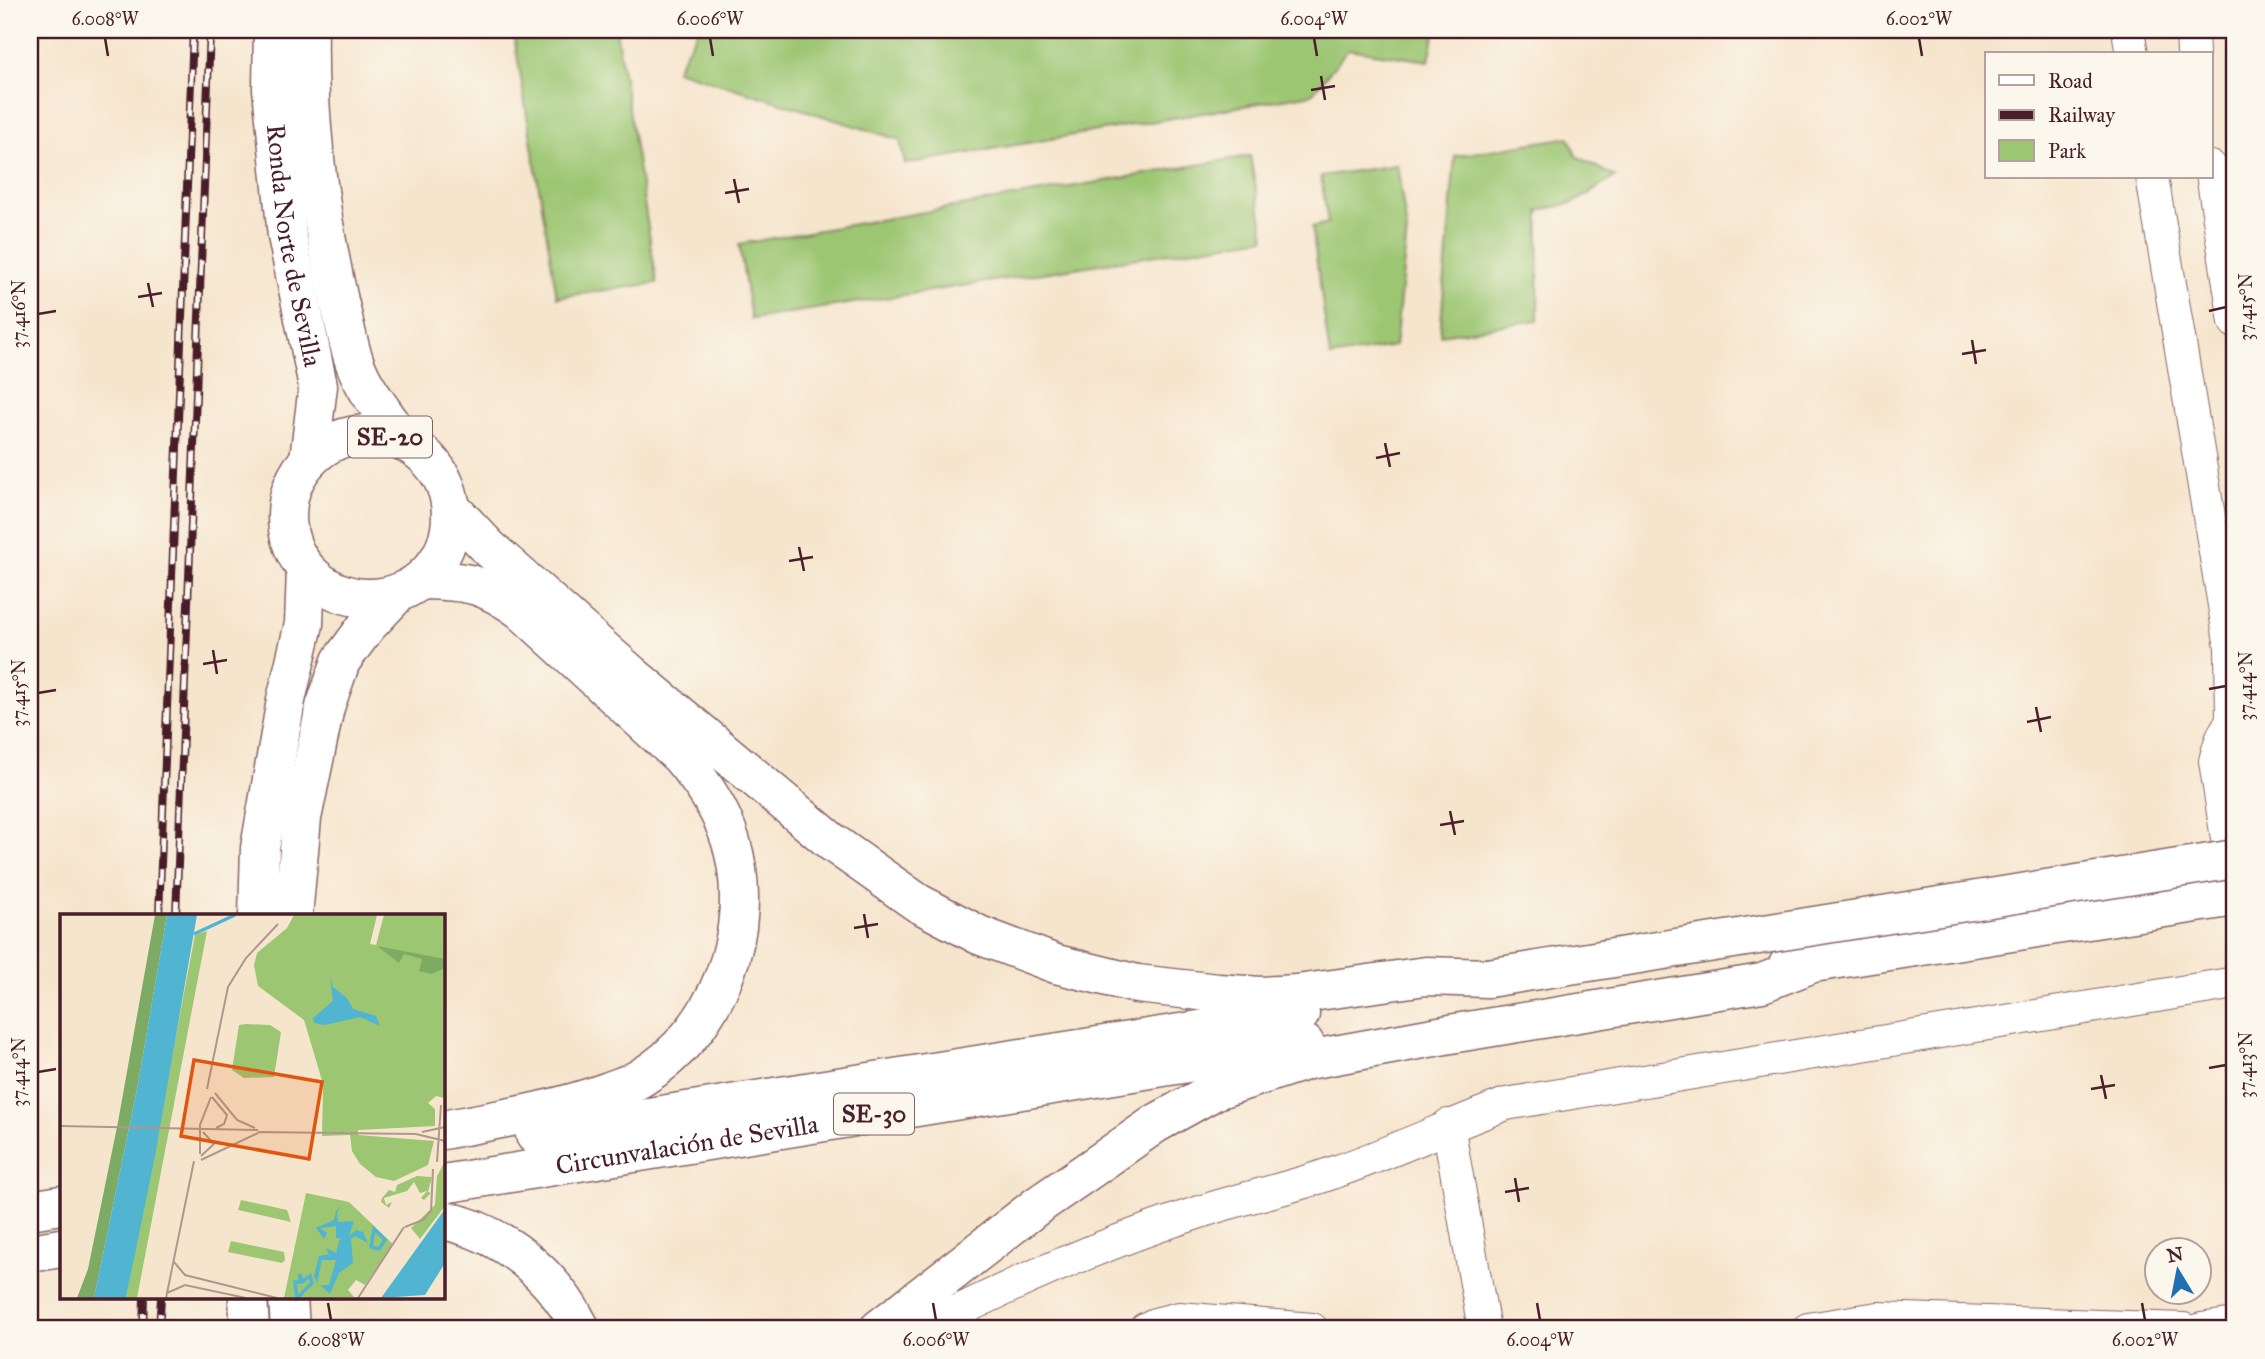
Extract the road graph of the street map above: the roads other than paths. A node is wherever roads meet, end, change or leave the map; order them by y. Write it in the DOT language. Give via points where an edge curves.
graph roads {
  1 [pos="273,30"];
  2 [pos="309,30"];
  3 [pos="2128,30"];
  4 [pos="2192,30"];
  5 [pos="2132,52"];
  6 [pos="2193,52"];
  7 [pos="2212,173"];
  8 [pos="2152,178"];
  9 [pos="2235,322"];
  10 [pos="404,441"];
  11 [pos="309,459"];
  12 [pos="452,508"];
  13 [pos="306,570"];
  14 [pos="409,587"];
  15 [pos="2234,720"];
  16 [pos="2235,859"];
  17 [pos="2235,889"];
  18 [pos="2235,897"];
  19 [pos="258,914"];
  20 [pos="293,914"];
  21 [pos="2235,983"];
  22 [pos="1303,1028"];
  23 [pos="1448,1125"];
  24 [pos="444,1130"];
  25 [pos="444,1149"];
  26 [pos="444,1184"];
  27 [pos="60,1205"];
  28 [pos="30,1210"];
  29 [pos="444,1220"];
  30 [pos="60,1248"];
  31 [pos="30,1253"];
  32 [pos="248,1300"];
  33 [pos="288,1300"];
  34 [pos="2235,1324"];
  35 [pos="1189,1325"];
  36 [pos="250,1329"];
  37 [pos="290,1329"];
  38 [pos="581,1329"];
  39 [pos="879,1329"];
  40 [pos="922,1329"];
  41 [pos="1148,1329"];
  42 [pos="1312,1329"];
  43 [pos="1484,1329"];
  44 [pos="1808,1329"];
  45 [pos="2184,1329"];
  46 [pos="2202,1329"];
  1 -- 11 [label="main road, Ronda Norte de Sevilla / SE-20" via="272,89 287,236 318,386"];
  2 -- 10 [label="main road, Ronda Norte de Sevilla / SE-20" via="317,183 349,344 363,382"];
  3 -- 5 [label="street"];
  4 -- 6 [label="street"];
  7 -- 9 [label="street"];
  8 -- 15 [label="street" via="2231,647"];
  10 -- 11 [label="main road, Ronda Norte de Sevilla / SE-20" via="379,434 354,435 329,443"];
  10 -- 12 [label="main road, Ronda Norte de Sevilla / SE-20" via="435,463 446,480"];
  11 -- 13 [label="main road, Ronda Norte de Sevilla / SE-20" via="287,502 286,526 293,550"];
  12 -- 14 [label="main road, Ronda Norte de Sevilla / SE-20" via="450,535 440,560"];
  12 -- 22 [label="main road" via="489,548 632,675 833,843 918,903 979,935 1056,964 1137,984 1259,996"];
  13 -- 14 [label="main road, Ronda Norte de Sevilla / SE-20" via="325,587 348,596 372,599"];
  13 -- 19 [label="main road, Ronda Norte de Sevilla / SE-20" via="304,624 260,849"];
  14 -- 20 [label="main road, Ronda Norte de Sevilla / SE-20" via="366,627 341,661 325,707 302,818"];
  14 -- 24 [label="main road" via="462,581 484,587 521,610 697,776 723,819 739,890 736,939 719,988 708,1011 658,1066 637,1080 564,1106"];
  15 -- 17 [label="street" via="2219,744 2215,761"];
  16 -- 22 [label="main road, bridge" via="1488,978"];
  18 -- 22 [label="main road" via="1459,1016"];
  21 -- 23 [label="street" via="1506,1104"];
  22 -- 25 [label="main road, Circunvalación de Sevilla / SE-30"];
  22 -- 26 [label="main road, Circunvalación de Sevilla / SE-30"];
  22 -- 39 [label="main road" via="1037,1206"];
  23 -- 40 [label="street" via="1338,1172 1204,1211 1079,1256"];
  23 -- 43 [label="street"];
  27 -- 28 [label="main road"];
  29 -- 38 [label="main road" via="483,1233 521,1255 549,1280"];
  30 -- 31 [label="main road"];
  32 -- 36 [label="main road"];
  33 -- 37 [label="main road"];
  34 -- 46 [label="street"];
  35 -- 41 [label="street" via="1167,1320"];
  35 -- 42 [label="street"];
  44 -- 45 [label="street" via="1878,1318"];
}
